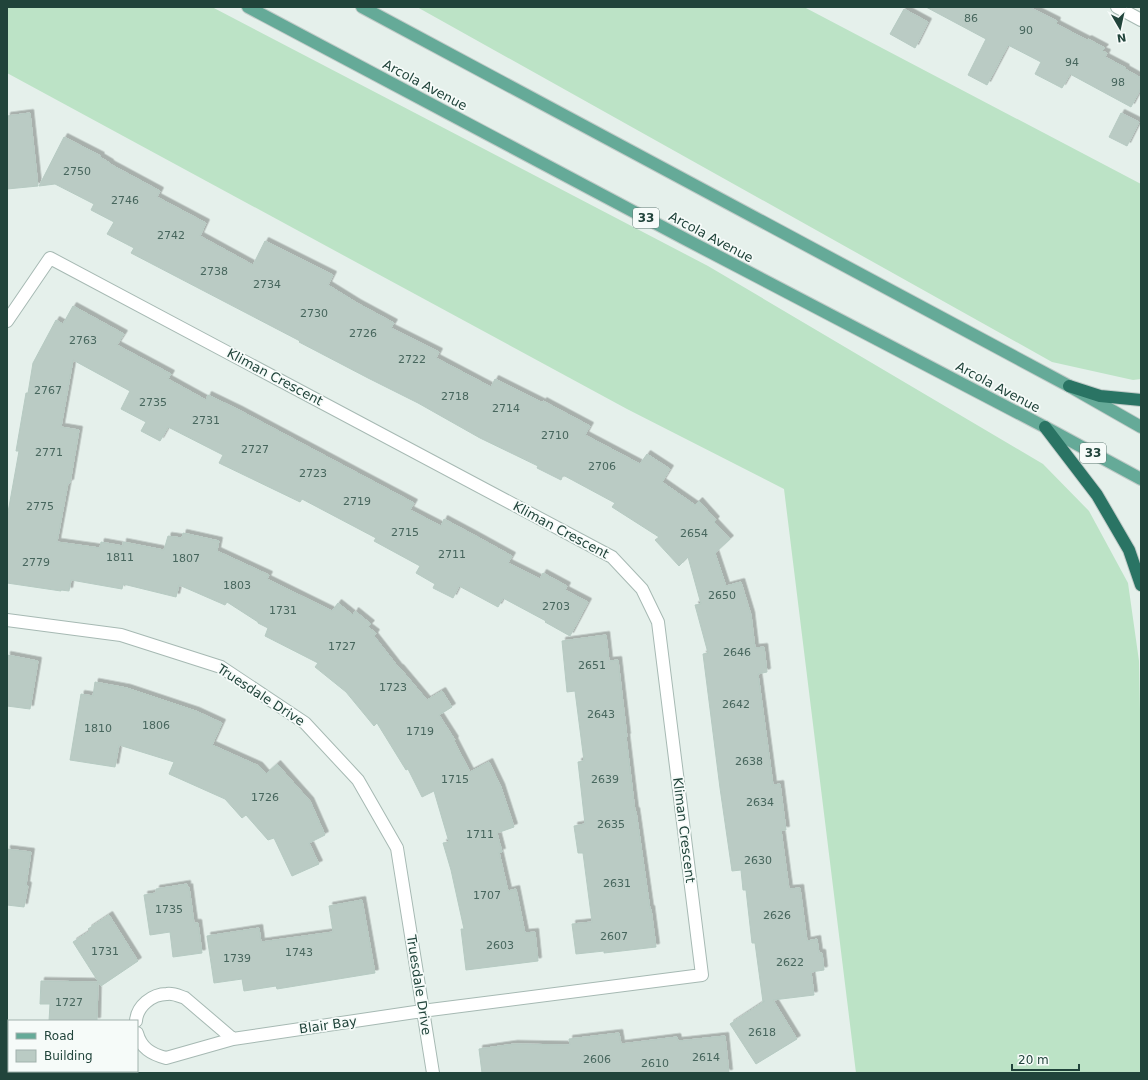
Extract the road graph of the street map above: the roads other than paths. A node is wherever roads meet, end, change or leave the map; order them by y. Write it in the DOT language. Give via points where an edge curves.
graph roads {
  1 [pos="248,7"];
  2 [pos="362,7"];
  3 [pos="1117,7"];
  4 [pos="1141,20"];
  5 [pos="7,321"];
  6 [pos="1069,386"];
  7 [pos="1141,400"];
  8 [pos="1045,427"];
  9 [pos="1141,427"];
  10 [pos="1141,479"];
  11 [pos="1141,585"];
  12 [pos="7,620"];
  13 [pos="422,1011"];
  14 [pos="136,1020"];
  15 [pos="138,1036"];
  16 [pos="234,1039"];
  17 [pos="433,1073"];
  1 -- 8 [label="main road, Arcola Avenue / 33"];
  2 -- 6 [label="main road"];
  3 -- 4 [label="street"];
  5 -- 13 [label="street, Kliman Crescent" via="50,258 612,557 642,589 658,622 702,974"];
  6 -- 7 [label="highway" via="1100,396"];
  6 -- 9 [label="main road"];
  8 -- 10 [label="main road, Arcola Avenue / 33"];
  8 -- 11 [label="highway" via="1097,495 1129,550"];
  12 -- 13 [label="street, Truesdale Drive" via="121,635 221,667 305,723 358,780 397,848"];
  13 -- 16 [label="street, Blair Bay"];
  13 -- 17 [label="street, Truesdale Drive"];
  14 -- 16 [label="street" via="147,1001 161,994 176,994 185,998"];
  15 -- 16 [label="street, Blair Bay" via="146,1049 166,1058"];
}
